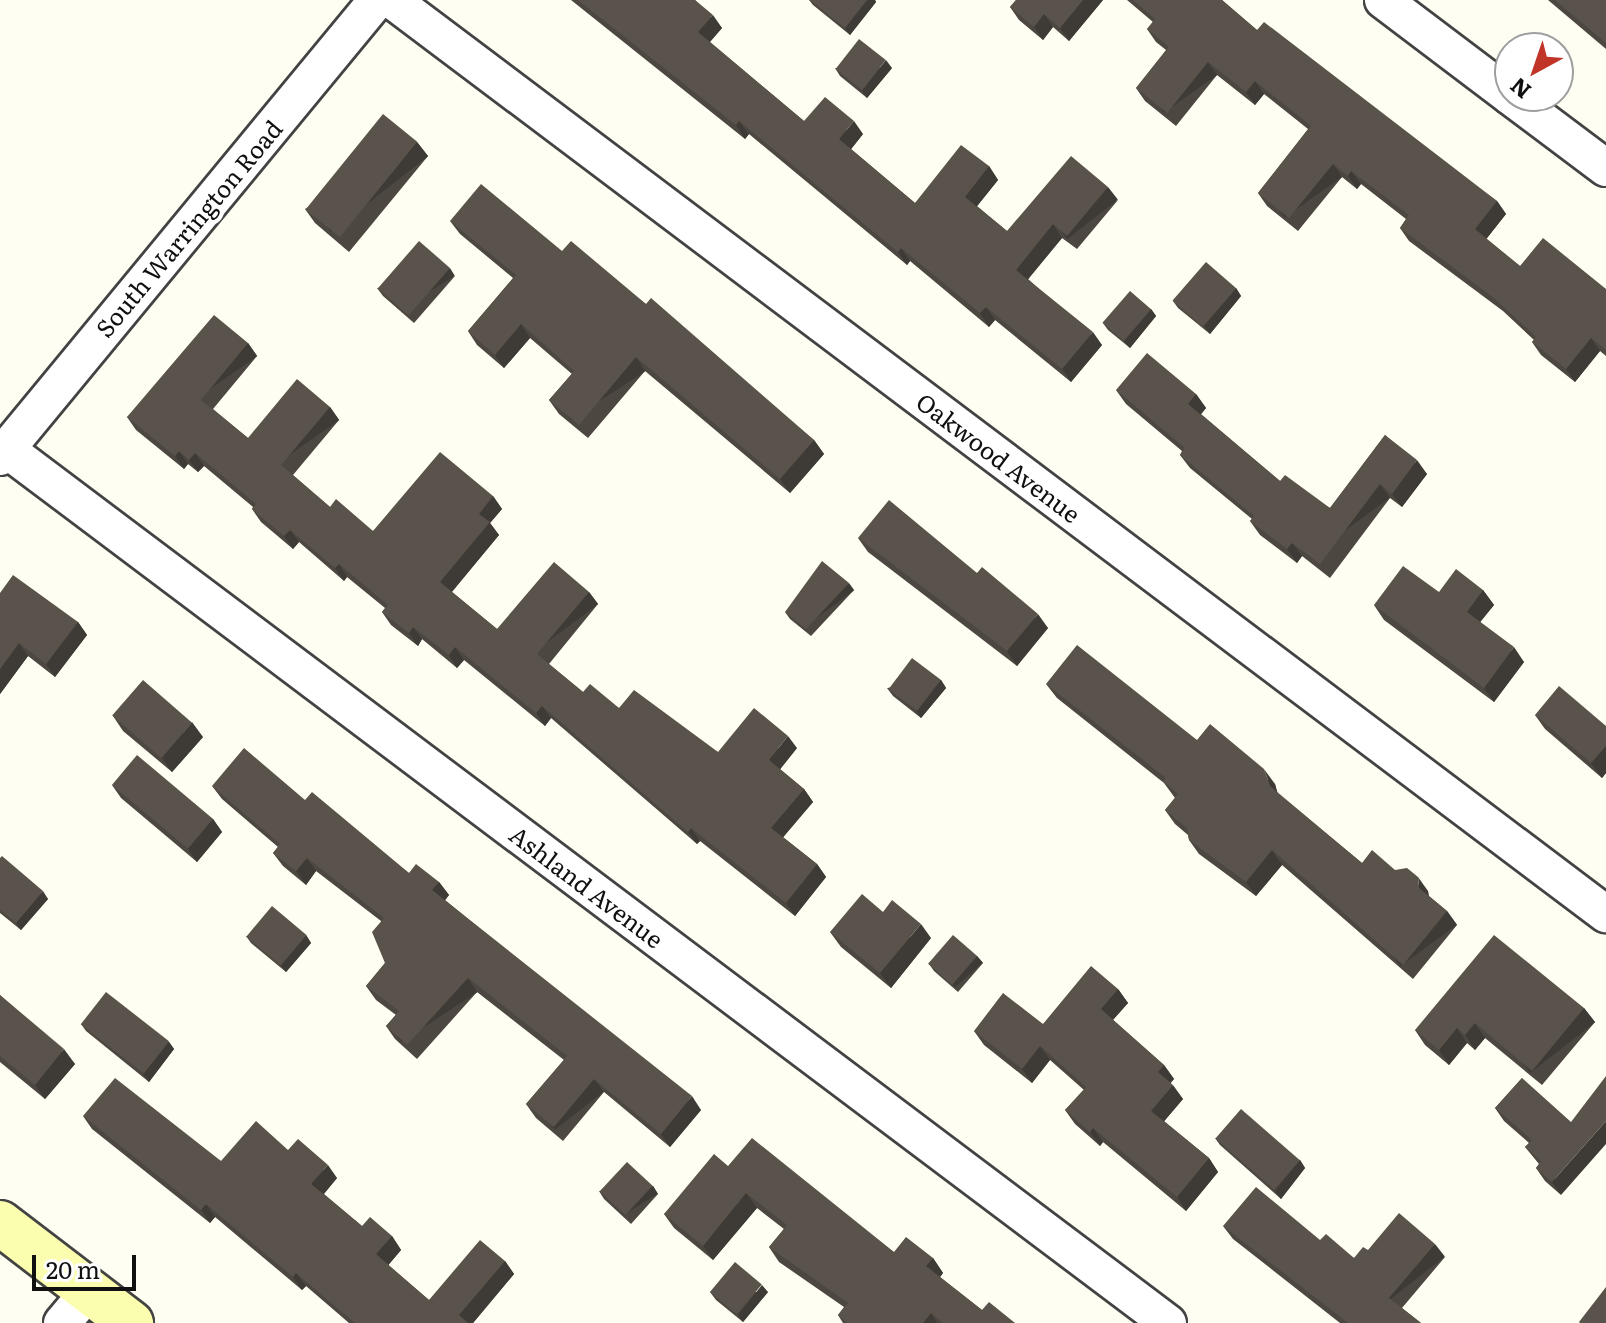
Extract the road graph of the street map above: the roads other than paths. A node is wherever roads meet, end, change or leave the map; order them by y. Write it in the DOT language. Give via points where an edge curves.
graph roads {
  1 [pos="377,0"];
  2 [pos="392,0"];
  3 [pos="1383,0"];
  4 [pos="1494,84"];
  5 [pos="1531,112"];
  6 [pos="1606,168"];
  7 [pos="3,453"];
  8 [pos="1606,914"];
  9 [pos="0,1223"];
  10 [pos="76,1307"];
  11 [pos="131,1323"];
  12 [pos="1168,1323"];
  1 -- 7 [label="street, South Warrington Road"];
  2 -- 8 [label="street, Oakwood Avenue"];
  3 -- 4 [label="street"];
  5 -- 6 [label="street"];
  7 -- 12 [label="street, Ashland Avenue"];
  9 -- 10 [label="main road"];
  10 -- 11 [label="main road"];
}
